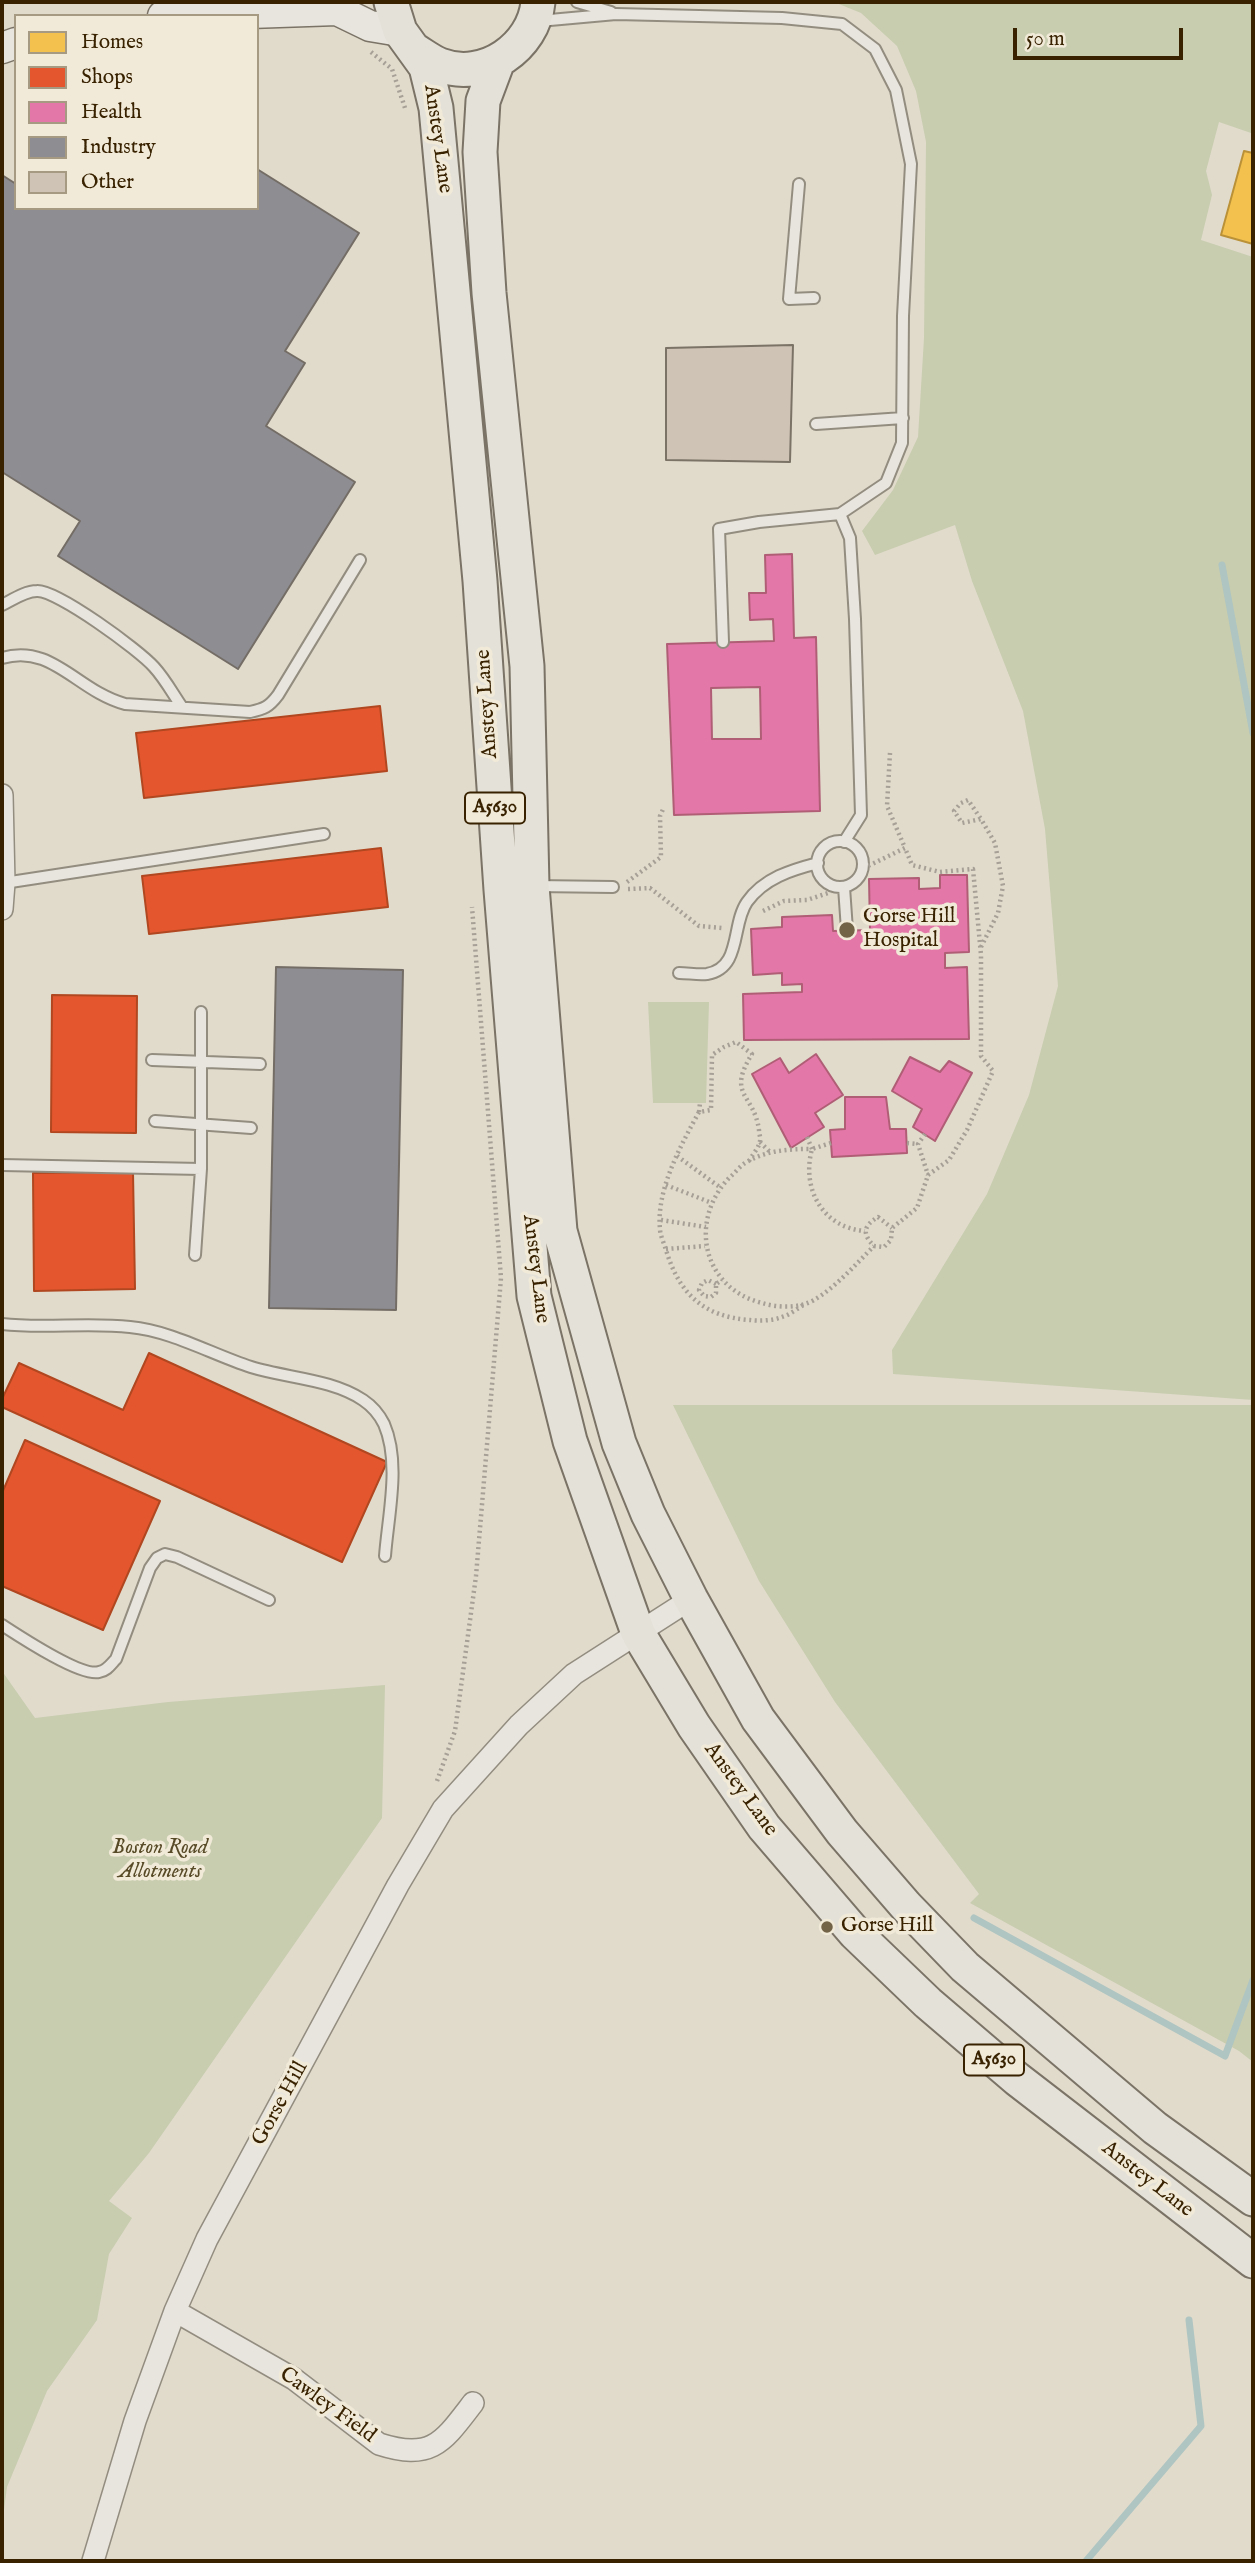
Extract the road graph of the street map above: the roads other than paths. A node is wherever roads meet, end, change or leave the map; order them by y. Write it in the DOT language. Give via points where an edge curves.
graph roads {
  1 [pos="577,2"];
  2 [pos="343,6"];
  3 [pos="536,12"];
  4 [pos="199,14"];
  5 [pos="616,14"];
  6 [pos="394,28"];
  7 [pos="498,61"];
  8 [pos="799,184"];
  9 [pos="814,298"];
  10 [pos="903,418"];
  11 [pos="816,424"];
  12 [pos="840,514"];
  13 [pos="360,560"];
  14 [pos="2,606"];
  15 [pos="723,642"];
  16 [pos="2,658"];
  17 [pos="182,707"];
  18 [pos="2,795"];
  19 [pos="324,834"];
  20 [pos="844,842"];
  21 [pos="818,863"];
  22 [pos="4,883"];
  23 [pos="532,886"];
  24 [pos="613,887"];
  25 [pos="844,887"];
  26 [pos="2,909"];
  27 [pos="847,930"];
  28 [pos="680,973"];
  29 [pos="201,1012"];
  30 [pos="152,1060"];
  31 [pos="201,1062"];
  32 [pos="260,1064"];
  33 [pos="155,1121"];
  34 [pos="202,1124"];
  35 [pos="251,1128"];
  36 [pos="2,1165"];
  37 [pos="201,1169"];
  38 [pos="195,1255"];
  39 [pos="2,1324"];
  40 [pos="385,1556"];
  41 [pos="691,1599"];
  42 [pos="269,1600"];
  43 [pos="2,1625"];
  44 [pos="638,1633"];
  45 [pos="1253,2199"];
  46 [pos="1253,2262"];
  47 [pos="175,2311"];
  48 [pos="473,2403"];
  49 [pos="93,2561"];
  1 -- 5 [label="lane"];
  2 -- 4 [label="street"];
  2 -- 6 [label="street"];
  3 -- 5 [label="lane"];
  3 -- 7 [label="main road" via="519,44"];
  5 -- 10 [label="lane" via="842,24 875,49 896,90 911,164"];
  6 -- 7 [label="main road, Anstey Lane" via="442,66 471,69"];
  6 -- 44 [label="main road, Anstey Lane / A5630" via="426,67 436,108 480,581 534,1296 570,1441"];
  7 -- 23 [label="main road, A5630" via="483,101 480,152 489,293 527,666"];
  8 -- 9 [label="lane" via="789,299"];
  10 -- 11 [label="lane"];
  10 -- 12 [label="lane" via="902,443 886,483"];
  12 -- 15 [label="lane" via="719,529"];
  12 -- 20 [label="lane" via="850,538 861,815"];
  13 -- 17 [label="lane" via="270,707 250,712"];
  14 -- 17 [label="lane" via="33,591 49,593 142,654"];
  16 -- 17 [label="lane" via="43,657 109,700"];
  18 -- 22 [label="street"];
  19 -- 22 [label="lane"];
  20 -- 21 [label="lane" via="823,849"];
  20 -- 25 [label="lane" via="860,853 863,865 859,877"];
  21 -- 25 [label="lane" via="825,881"];
  21 -- 28 [label="lane" via="774,877 759,888 739,917 734,950 719,969 708,974"];
  22 -- 26 [label="street"];
  23 -- 24 [label="lane"];
  23 -- 41 [label="main road, Anstey Lane / A5630" via="560,1231 619,1443"];
  25 -- 27 [label="lane"];
  29 -- 31 [label="lane"];
  30 -- 31 [label="lane"];
  31 -- 32 [label="lane"];
  31 -- 34 [label="lane"];
  33 -- 34 [label="lane"];
  34 -- 35 [label="lane"];
  34 -- 37 [label="lane"];
  36 -- 37 [label="lane"];
  37 -- 38 [label="lane"];
  39 -- 40 [label="lane" via="130,1327 158,1332 252,1367 337,1388 362,1399 376,1411 390,1443"];
  41 -- 44 [label="street, Gorse Hill"];
  41 -- 45 [label="main road, Anstey Lane / A5630" via="758,1718 842,1832 906,1906 965,1967 1068,2056 1155,2128"];
  42 -- 43 [label="lane" via="165,1554 150,1568 116,1659 97,1673 68,1663"];
  44 -- 46 [label="main road, Anstey Lane / A5630" via="694,1726 764,1826 855,1933 1017,2078"];
  44 -- 47 [label="street, Gorse Hill" via="574,1674 519,1725 443,1810 207,2239"];
  47 -- 48 [label="street, Cawley Field" via="294,2379 379,2444 395,2449 432,2447 446,2439"];
  47 -- 49 [label="street, Gorse Hill" via="135,2421"];
}
